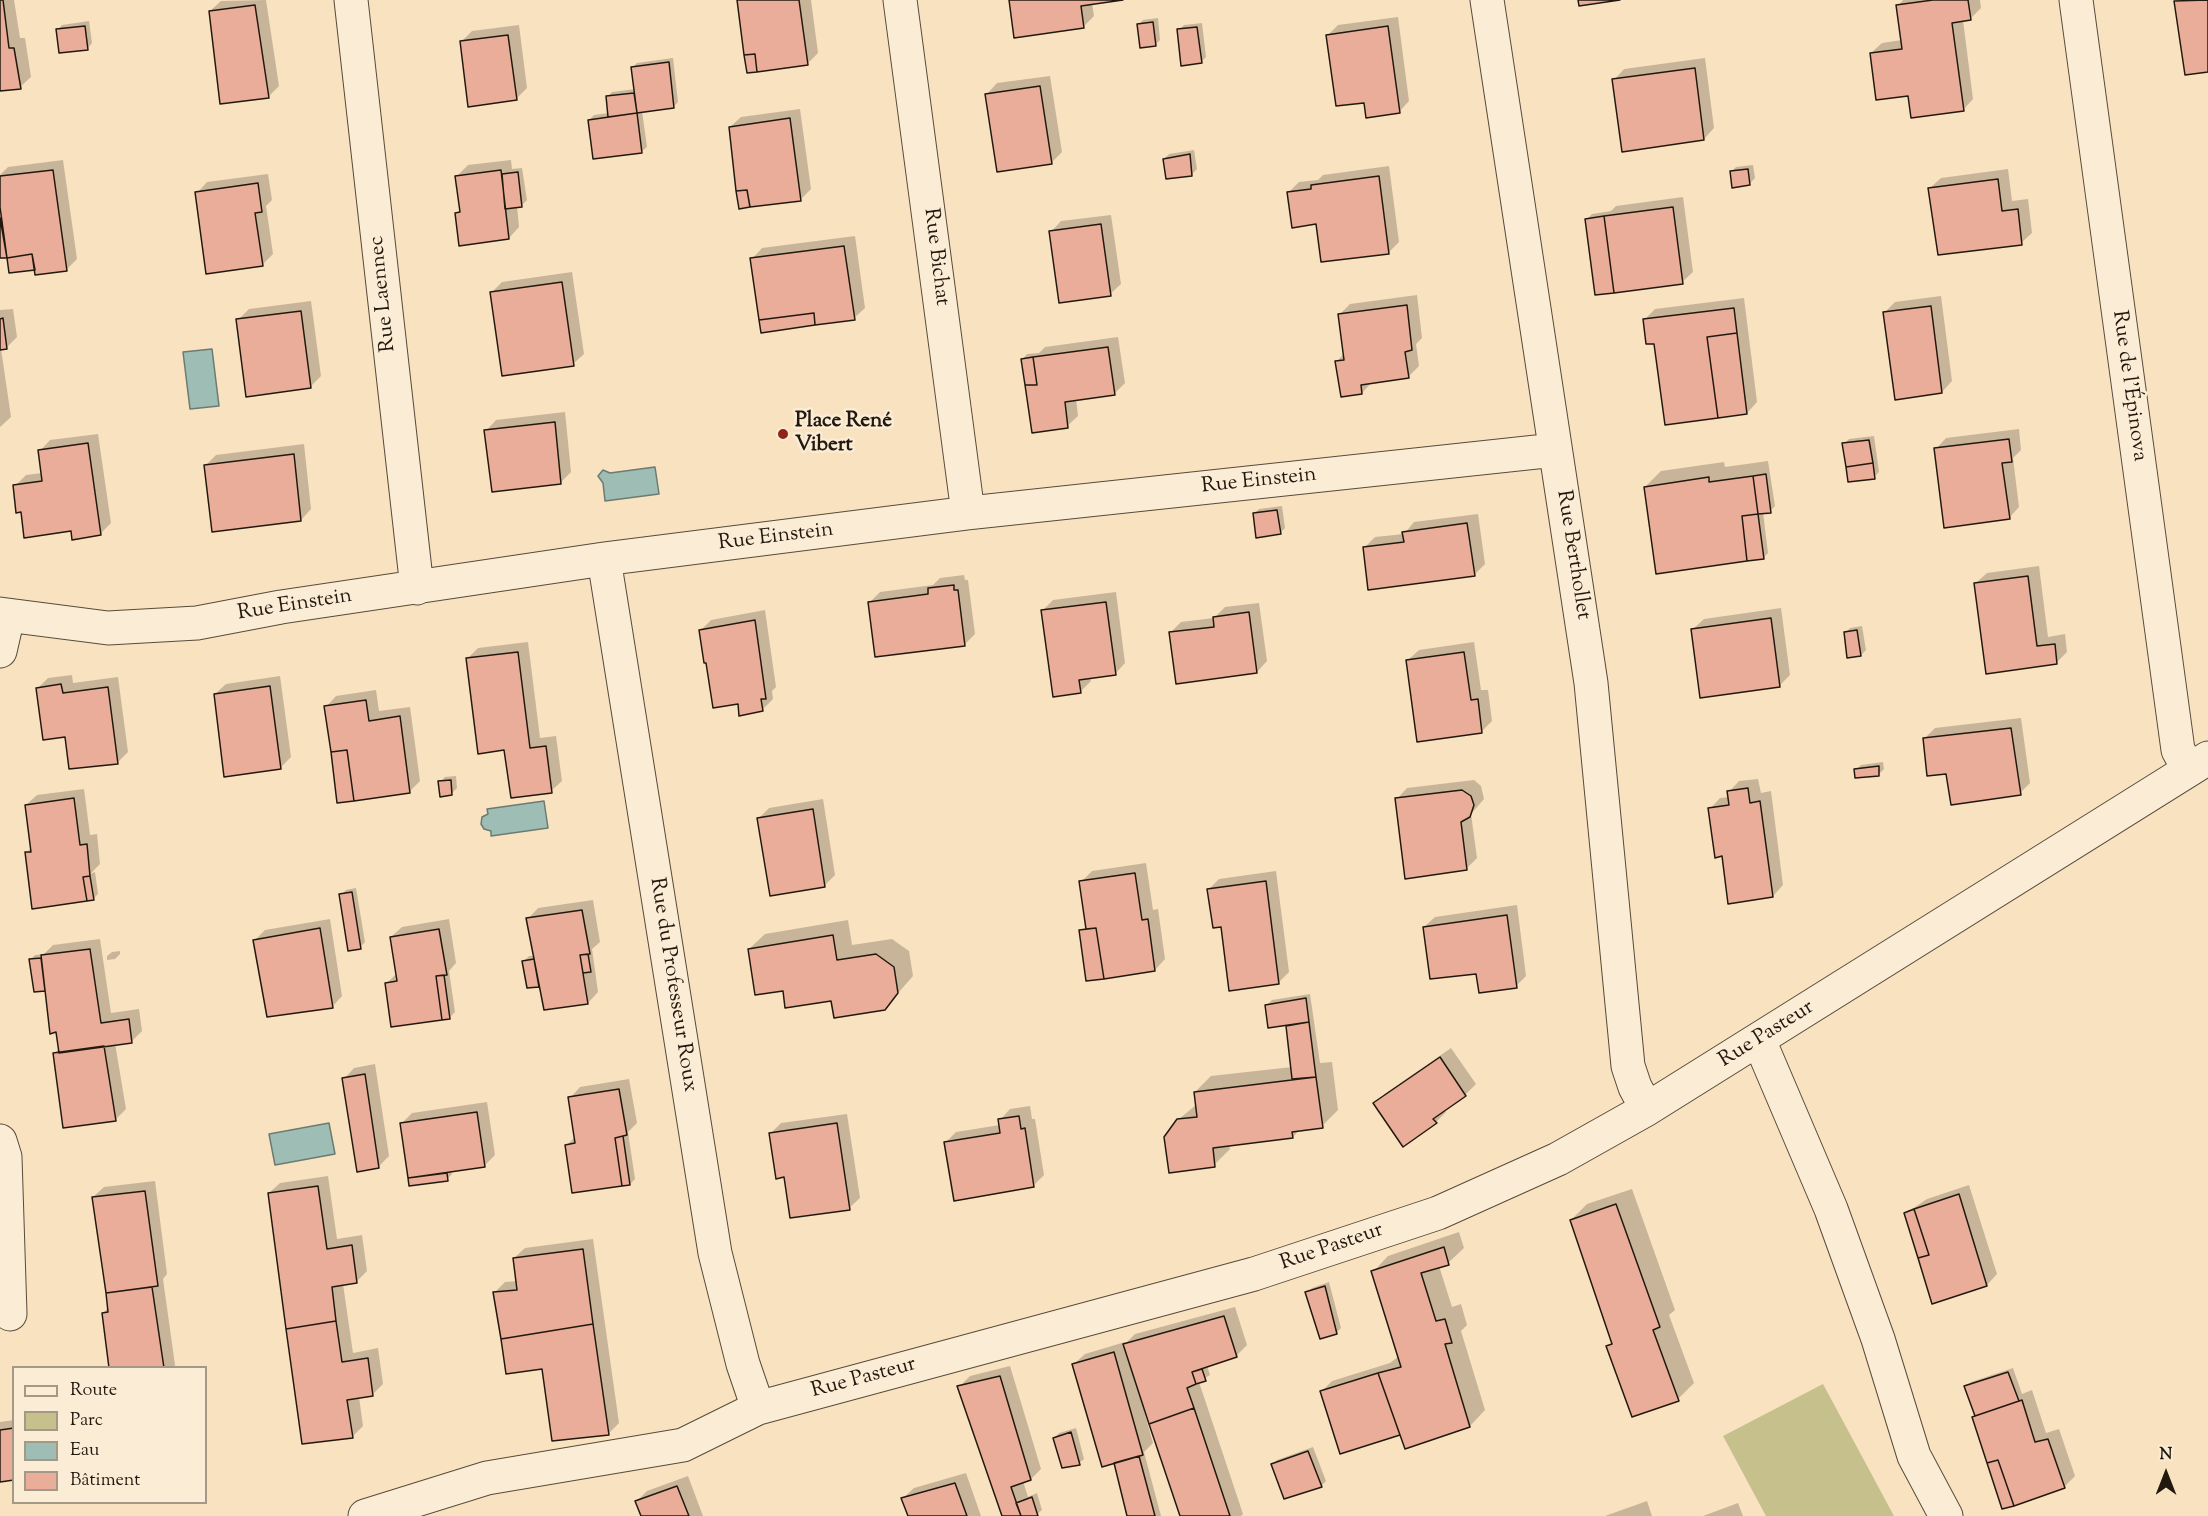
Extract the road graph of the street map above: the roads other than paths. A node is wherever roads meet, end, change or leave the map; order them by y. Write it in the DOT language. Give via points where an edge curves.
graph roads {
  1 [pos="351,0"];
  2 [pos="900,0"];
  3 [pos="1487,0"];
  4 [pos="2076,0"];
  5 [pos="1555,450"];
  6 [pos="968,513"];
  7 [pos="604,559"];
  8 [pos="417,588"];
  9 [pos="4,615"];
  10 [pos="0,651"];
  11 [pos="2198,764"];
  12 [pos="1759,1040"];
  13 [pos="1647,1109"];
  14 [pos="0,1141"];
  15 [pos="10,1314"];
  16 [pos="758,1408"];
  17 [pos="441,1505"];
  18 [pos="365,1516"];
  19 [pos="1946,1516"];
  1 -- 8 [label="street, Rue Laennec"];
  2 -- 6 [label="street, Rue Bichat"];
  3 -- 5 [label="street, Rue Berthollet"];
  4 -- 11 [label="street, Rue de l'Épinova" via="2178,750"];
  5 -- 6 [label="street, Rue Einstein"];
  5 -- 13 [label="street, Rue Berthollet" via="1591,683 1628,1066"];
  6 -- 7 [label="street, Rue Einstein"];
  7 -- 8 [label="street, Rue Einstein"];
  7 -- 16 [label="street, Rue du Professeur Roux" via="715,1253"];
  8 -- 9 [label="street, Rue Einstein" via="197,623 108,628"];
  9 -- 10 [label="street"];
  11 -- 12 [label="street, Rue Pasteur"];
  12 -- 13 [label="street, Rue Pasteur"];
  12 -- 19 [label="street" via="1831,1209 1878,1339 1914,1456"];
  13 -- 16 [label="street, Rue Pasteur" via="1558,1160 1438,1212 1330,1249 1243,1277"];
  14 -- 15 [label="street" via="5,1157"];
  16 -- 17 [label="street, Rue Pasteur" via="683,1445 487,1478"];
  17 -- 18 [label="street, Rue Pasteur"];
}
